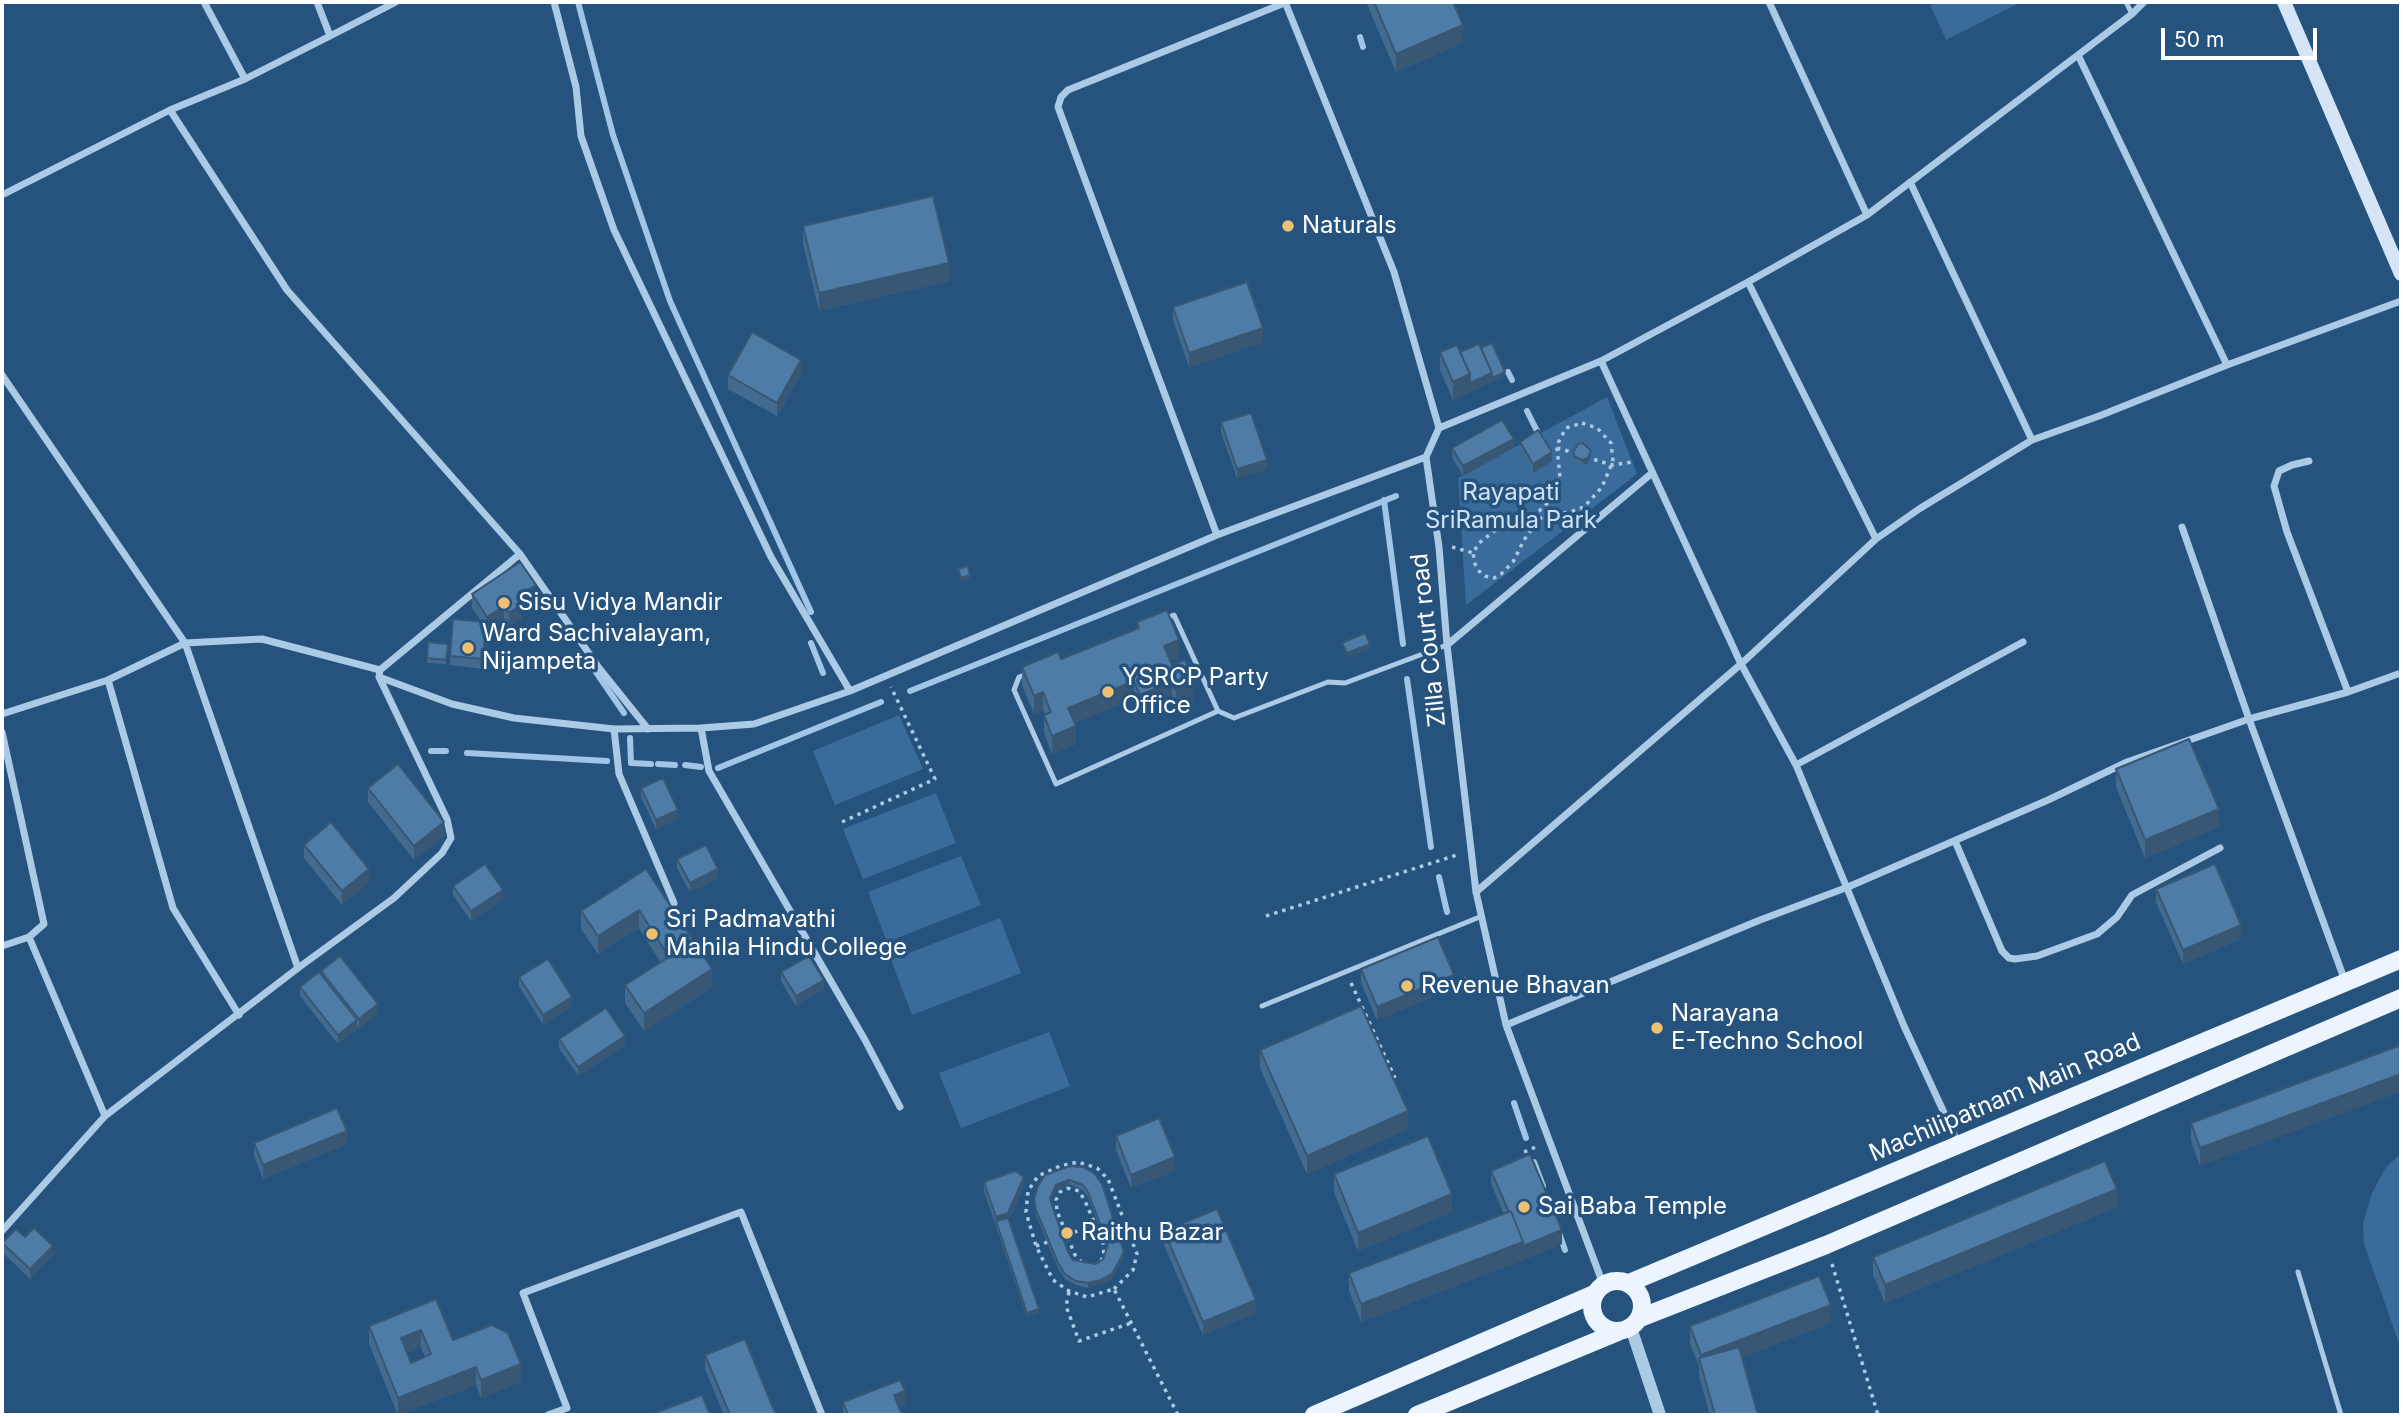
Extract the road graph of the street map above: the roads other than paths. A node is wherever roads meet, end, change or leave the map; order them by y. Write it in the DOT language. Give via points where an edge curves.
graph roads {
  1 [pos="204,2"];
  2 [pos="317,2"];
  3 [pos="396,2"];
  4 [pos="554,2"];
  5 [pos="1286,2"];
  6 [pos="1769,2"];
  7 [pos="2126,2"];
  8 [pos="2144,2"];
  9 [pos="2284,2"];
  10 [pos="2132,14"];
  11 [pos="330,36"];
  12 [pos="2078,55"];
  13 [pos="245,79"];
  14 [pos="170,110"];
  15 [pos="1910,182"];
  16 [pos="2,195"];
  17 [pos="1867,215"];
  18 [pos="2401,274"];
  19 [pos="1748,282"];
  20 [pos="2401,301"];
  21 [pos="1601,361"];
  22 [pos="2227,365"];
  23 [pos="2,375"];
  24 [pos="1439,428"];
  25 [pos="2032,440"];
  26 [pos="1426,457"];
  27 [pos="2309,461"];
  28 [pos="1652,473"];
  29 [pos="2182,527"];
  30 [pos="1217,535"];
  31 [pos="1876,539"];
  32 [pos="520,554"];
  33 [pos="1161,620"];
  34 [pos="2023,642"];
  35 [pos="185,643"];
  36 [pos="1447,645"];
  37 [pos="1741,664"];
  38 [pos="1032,672"];
  39 [pos="380,674"];
  40 [pos="2398,674"];
  41 [pos="108,680"];
  42 [pos="850,691"];
  43 [pos="2348,692"];
  44 [pos="1218,711"];
  45 [pos="2,714"];
  46 [pos="2249,719"];
  47 [pos="701,728"];
  48 [pos="614,729"];
  49 [pos="648,729"];
  50 [pos="2,732"];
  51 [pos="1796,765"];
  52 [pos="1955,841"];
  53 [pos="2220,848"];
  54 [pos="1848,887"];
  55 [pos="1476,892"];
  56 [pos="674,903"];
  57 [pos="1482,916"];
  58 [pos="29,937"];
  59 [pos="2,946"];
  60 [pos="2401,959"];
  61 [pos="298,968"];
  62 [pos="2345,982"];
  63 [pos="2401,998"];
  64 [pos="1262,1006"];
  65 [pos="239,1015"];
  66 [pos="1506,1025"];
  67 [pos="900,1107"];
  68 [pos="105,1116"];
  69 [pos="1959,1143"];
  70 [pos="2,1231"];
  71 [pos="2298,1272"];
  72 [pos="1629,1283"];
  73 [pos="1599,1289"];
  74 [pos="1630,1326"];
  75 [pos="548,1415"];
  76 [pos="822,1415"];
  77 [pos="1314,1415"];
  78 [pos="1418,1415"];
  79 [pos="1660,1415"];
  80 [pos="2341,1415"];
  1 -- 13 [label="street"];
  2 -- 11 [label="street"];
  3 -- 11 [label="street"];
  4 -- 42 [label="street" via="576,87 581,136 614,230 771,557"];
  5 -- 24 [label="street" via="1394,272"];
  5 -- 30 [label="street" via="1068,90 1058,107"];
  6 -- 17 [label="street"];
  7 -- 10 [label="lane"];
  8 -- 10 [label="street"];
  9 -- 18 [label="main road"];
  10 -- 12 [label="street"];
  11 -- 13 [label="street"];
  12 -- 15 [label="street"];
  12 -- 22 [label="street"];
  13 -- 14 [label="street"];
  14 -- 16 [label="street"];
  14 -- 32 [label="street" via="287,290"];
  15 -- 17 [label="street"];
  15 -- 25 [label="street"];
  17 -- 19 [label="street"];
  19 -- 21 [label="street"];
  19 -- 31 [label="street"];
  20 -- 22 [label="street"];
  21 -- 24 [label="street"];
  21 -- 28 [label="street"];
  22 -- 25 [label="street"];
  23 -- 35 [label="street"];
  24 -- 26 [label="street"];
  25 -- 31 [label="street"];
  26 -- 30 [label="street"];
  26 -- 36 [label="street, Zilla Court road"];
  27 -- 43 [label="street" via="2279,471 2274,486"];
  28 -- 36 [label="street"];
  28 -- 37 [label="street"];
  29 -- 46 [label="street"];
  30 -- 42 [label="street"];
  31 -- 37 [label="street"];
  32 -- 39 [label="street"];
  32 -- 49 [label="street" via="599,668"];
  33 -- 44 [label="lane" via="1174,615"];
  34 -- 51 [label="street"];
  35 -- 39 [label="street" via="261,639"];
  35 -- 41 [label="street"];
  35 -- 61 [label="street"];
  36 -- 44 [label="lane" via="1345,683 1328,682 1234,718"];
  36 -- 55 [label="street, Zilla Court road"];
  37 -- 51 [label="street"];
  37 -- 55 [label="street"];
  38 -- 44 [label="lane" via="1019,677 1014,690 1056,784"];
  39 -- 48 [label="street" via="452,704 514,718"];
  39 -- 61 [label="street" via="447,819 451,838 442,853 394,898"];
  40 -- 43 [label="street"];
  41 -- 45 [label="street"];
  41 -- 65 [label="street" via="173,908"];
  42 -- 47 [label="street" via="754,724"];
  43 -- 46 [label="street"];
  46 -- 52 [label="street" via="2127,762"];
  46 -- 62 [label="street"];
  47 -- 49 [label="street"];
  47 -- 67 [label="street" via="709,771"];
  48 -- 49 [label="street"];
  48 -- 56 [label="street" via="619,774"];
  50 -- 58 [label="street" via="44,924"];
  51 -- 54 [label="street"];
  52 -- 53 [label="street" via="2002,951 2015,959 2037,956 2097,934 2117,918 2132,894"];
  52 -- 54 [label="street"];
  54 -- 66 [label="street"];
  54 -- 69 [label="street"];
  55 -- 57 [label="street, Zilla Court road"];
  57 -- 64 [label="lane"];
  57 -- 66 [label="street, Zilla Court road"];
  58 -- 59 [label="street"];
  58 -- 68 [label="street"];
  60 -- 62 [label="main road, Machilipatnam Main Road"];
  61 -- 65 [label="street"];
  62 -- 69 [label="main road, Machilipatnam Main Road"];
  63 -- 74 [label="main road"];
  65 -- 68 [label="street"];
  66 -- 73 [label="street, Zilla Court road"];
  68 -- 70 [label="street"];
  69 -- 72 [label="main road, Machilipatnam Main Road"];
  71 -- 80 [label="lane"];
  72 -- 73 [label="main road, Machilipatnam Main Road" via="1616,1280"];
  72 -- 74 [label="main road" via="1639,1292 1643,1305"];
  73 -- 74 [label="main road" via="1590,1309 1595,1320 1605,1329"];
  73 -- 77 [label="main road, Machilipatnam Main Road"];
  74 -- 78 [label="main road"];
  74 -- 79 [label="street"];
  75 -- 76 [label="street" via="567,1408 523,1293 741,1212"];
}
